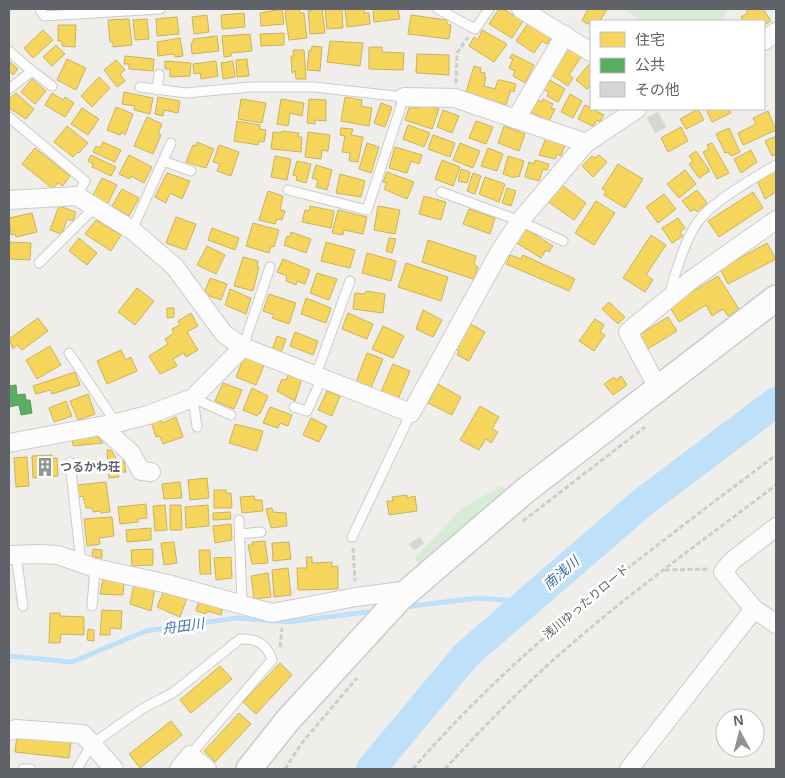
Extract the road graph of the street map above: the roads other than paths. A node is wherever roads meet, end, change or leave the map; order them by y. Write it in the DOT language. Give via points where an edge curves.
graph roads {
  1 [pos="40,9"];
  2 [pos="160,9"];
  3 [pos="438,9"];
  4 [pos="489,9"];
  5 [pos="521,9"];
  6 [pos="776,32"];
  7 [pos="565,35"];
  8 [pos="765,40"];
  9 [pos="9,51"];
  10 [pos="590,51"];
  11 [pos="32,71"];
  12 [pos="159,74"];
  13 [pos="52,86"];
  14 [pos="140,87"];
  15 [pos="9,89"];
  16 [pos="157,90"];
  17 [pos="404,97"];
  18 [pos="636,110"];
  19 [pos="9,117"];
  20 [pos="516,119"];
  21 [pos="171,143"];
  22 [pos="586,143"];
  23 [pos="162,161"];
  24 [pos="776,165"];
  25 [pos="191,171"];
  26 [pos="288,190"];
  27 [pos="441,192"];
  28 [pos="77,196"];
  29 [pos="9,200"];
  30 [pos="95,207"];
  31 [pos="776,220"];
  32 [pos="520,221"];
  33 [pos="132,230"];
  34 [pos="563,241"];
  35 [pos="39,263"];
  36 [pos="270,267"];
  37 [pos="350,281"];
  38 [pos="669,297"];
  39 [pos="776,298"];
  40 [pos="243,347"];
  41 [pos="69,354"];
  42 [pos="319,377"];
  43 [pos="658,388"];
  44 [pos="194,398"];
  45 [pos="294,407"];
  46 [pos="411,413"];
  47 [pos="231,415"];
  48 [pos="109,424"];
  49 [pos="197,426"];
  50 [pos="9,443"];
  51 [pos="70,462"];
  52 [pos="151,472"];
  53 [pos="240,520"];
  54 [pos="776,527"];
  55 [pos="261,532"];
  56 [pos="240,534"];
  57 [pos="352,537"];
  58 [pos="13,555"];
  59 [pos="88,566"];
  60 [pos="405,595"];
  61 [pos="242,605"];
  62 [pos="24,606"];
  63 [pos="92,606"];
  64 [pos="754,609"];
  65 [pos="776,624"];
  66 [pos="9,731"];
  67 [pos="92,744"];
  68 [pos="190,755"];
  69 [pos="23,769"];
  70 [pos="31,769"];
  71 [pos="77,769"];
  72 [pos="114,769"];
  73 [pos="179,769"];
  74 [pos="207,769"];
  75 [pos="249,769"];
  76 [pos="629,769"];
  1 -- 2 [label="lane" via="44,16"];
  3 -- 4 [label="lane" via="475,29"];
  5 -- 7 [label="street"];
  6 -- 8 [label="street"];
  7 -- 10 [label="street"];
  7 -- 20 [label="street"];
  9 -- 11 [label="lane"];
  11 -- 13 [label="lane"];
  11 -- 15 [label="lane"];
  12 -- 16 [label="lane"];
  14 -- 16 [label="lane"];
  16 -- 17 [label="lane" via="186,94 250,87 314,87"];
  17 -- 20 [label="street" via="455,98"];
  17 -- 26 [label="lane" via="366,210"];
  18 -- 22 [label="street"];
  19 -- 28 [label="lane" via="85,181"];
  20 -- 22 [label="street"];
  21 -- 23 [label="lane"];
  22 -- 32 [label="street"];
  23 -- 25 [label="lane"];
  23 -- 33 [label="lane"];
  24 -- 38 [label="lane" via="746,182 700,218 675,269"];
  27 -- 32 [label="lane"];
  28 -- 29 [label="street"];
  28 -- 30 [label="street"];
  30 -- 33 [label="street"];
  30 -- 35 [label="lane"];
  31 -- 38 [label="street"];
  32 -- 34 [label="lane"];
  32 -- 46 [label="street"];
  33 -- 40 [label="street" via="175,267 224,334"];
  36 -- 40 [label="lane"];
  37 -- 42 [label="lane"];
  38 -- 43 [label="street" via="628,332"];
  39 -- 43 [label="street"];
  40 -- 42 [label="street"];
  40 -- 44 [label="street"];
  41 -- 48 [label="lane"];
  42 -- 45 [label="lane" via="308,411"];
  42 -- 46 [label="street"];
  43 -- 60 [label="street" via="526,490"];
  44 -- 47 [label="lane"];
  44 -- 48 [label="street" via="148,415"];
  44 -- 49 [label="lane"];
  46 -- 57 [label="lane"];
  48 -- 50 [label="street"];
  48 -- 52 [label="street" via="141,471"];
  51 -- 59 [label="lane"];
  53 -- 56 [label="lane"];
  54 -- 64 [label="street" via="732,561 723,572"];
  55 -- 56 [label="lane"];
  56 -- 61 [label="lane"];
  58 -- 59 [label="street" via="58,556"];
  58 -- 62 [label="lane"];
  59 -- 61 [label="street"];
  59 -- 63 [label="lane"];
  60 -- 61 [label="street" via="356,597 272,613"];
  60 -- 75 [label="street" via="378,619"];
  64 -- 65 [label="street"];
  64 -- 76 [label="street"];
  66 -- 67 [label="street" via="83,734"];
  67 -- 68 [label="lane" via="142,709 174,692 240,639 253,638 269,649 272,660"];
  67 -- 71 [label="lane"];
  67 -- 72 [label="street"];
  68 -- 73 [label="street"];
  68 -- 74 [label="street"];
  69 -- 70 [label="lane"];
}
